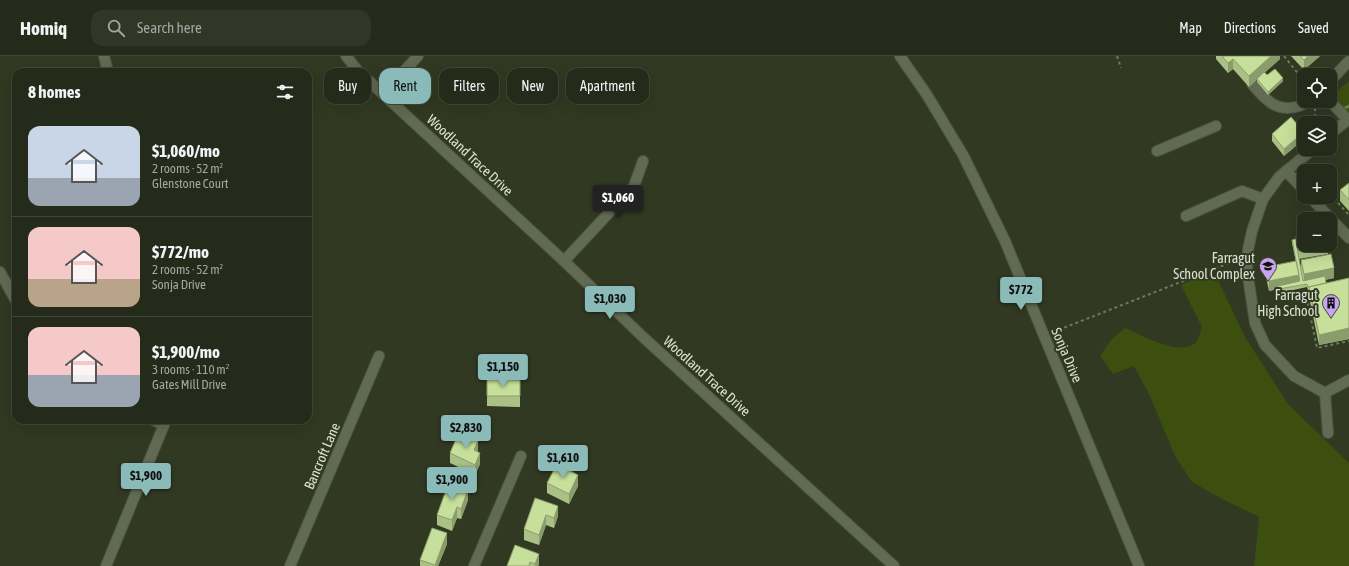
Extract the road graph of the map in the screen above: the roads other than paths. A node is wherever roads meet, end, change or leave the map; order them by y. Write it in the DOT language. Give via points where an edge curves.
graph roads {
  1 [pos="104,56"];
  2 [pos="346,56"];
  3 [pos="418,56"];
  4 [pos="900,56"];
  5 [pos="1349,61"];
  6 [pos="107,68"];
  7 [pos="407,68"];
  8 [pos="1337,74"];
  9 [pos="1252,84"];
  10 [pos="379,90"];
  11 [pos="394,104"];
  12 [pos="1297,107"];
  13 [pos="1337,108"];
  14 [pos="1348,120"];
  15 [pos="1216,126"];
  16 [pos="1337,129"];
  17 [pos="1157,150"];
  18 [pos="1304,156"];
  19 [pos="642,161"];
  20 [pos="1286,171"];
  21 [pos="1297,183"];
  22 [pos="1263,199"];
  23 [pos="1317,204"];
  24 [pos="1186,216"];
  25 [pos="1349,238"];
  26 [pos="564,261"];
  27 [pos="0,272"];
  28 [pos="12,294"];
  29 [pos="379,356"];
  30 [pos="1349,380"];
  31 [pos="1325,393"];
  32 [pos="164,424"];
  33 [pos="1328,433"];
  34 [pos="521,456"];
  35 [pos="106,566"];
  36 [pos="290,566"];
  37 [pos="474,566"];
  38 [pos="894,566"];
  39 [pos="1139,566"];
  1 -- 6 [label="street"];
  2 -- 10 [label="street, Woodland Trace Drive"];
  3 -- 7 [label="street"];
  4 -- 39 [label="street, Sonja Drive" via="963,154 1004,241"];
  5 -- 8 [label="street"];
  9 -- 12 [label="street" via="1276,106"];
  11 -- 26 [label="street, Woodland Trace Drive"];
  13 -- 14 [label="street"];
  14 -- 16 [label="street"];
  15 -- 17 [label="street"];
  18 -- 20 [label="street"];
  19 -- 26 [label="street" via="634,186"];
  20 -- 21 [label="street"];
  20 -- 22 [label="street"];
  22 -- 24 [label="street" via="1242,191"];
  22 -- 31 [label="street" via="1248,250 1247,270 1255,323 1265,345 1294,376"];
  23 -- 25 [label="street"];
  26 -- 38 [label="street, Woodland Trace Drive"];
  27 -- 28 [label="street"];
  29 -- 36 [label="street, Bancroft Lane"];
  30 -- 31 [label="street"];
  31 -- 33 [label="street"];
  32 -- 35 [label="street"];
  34 -- 37 [label="street"];
}
